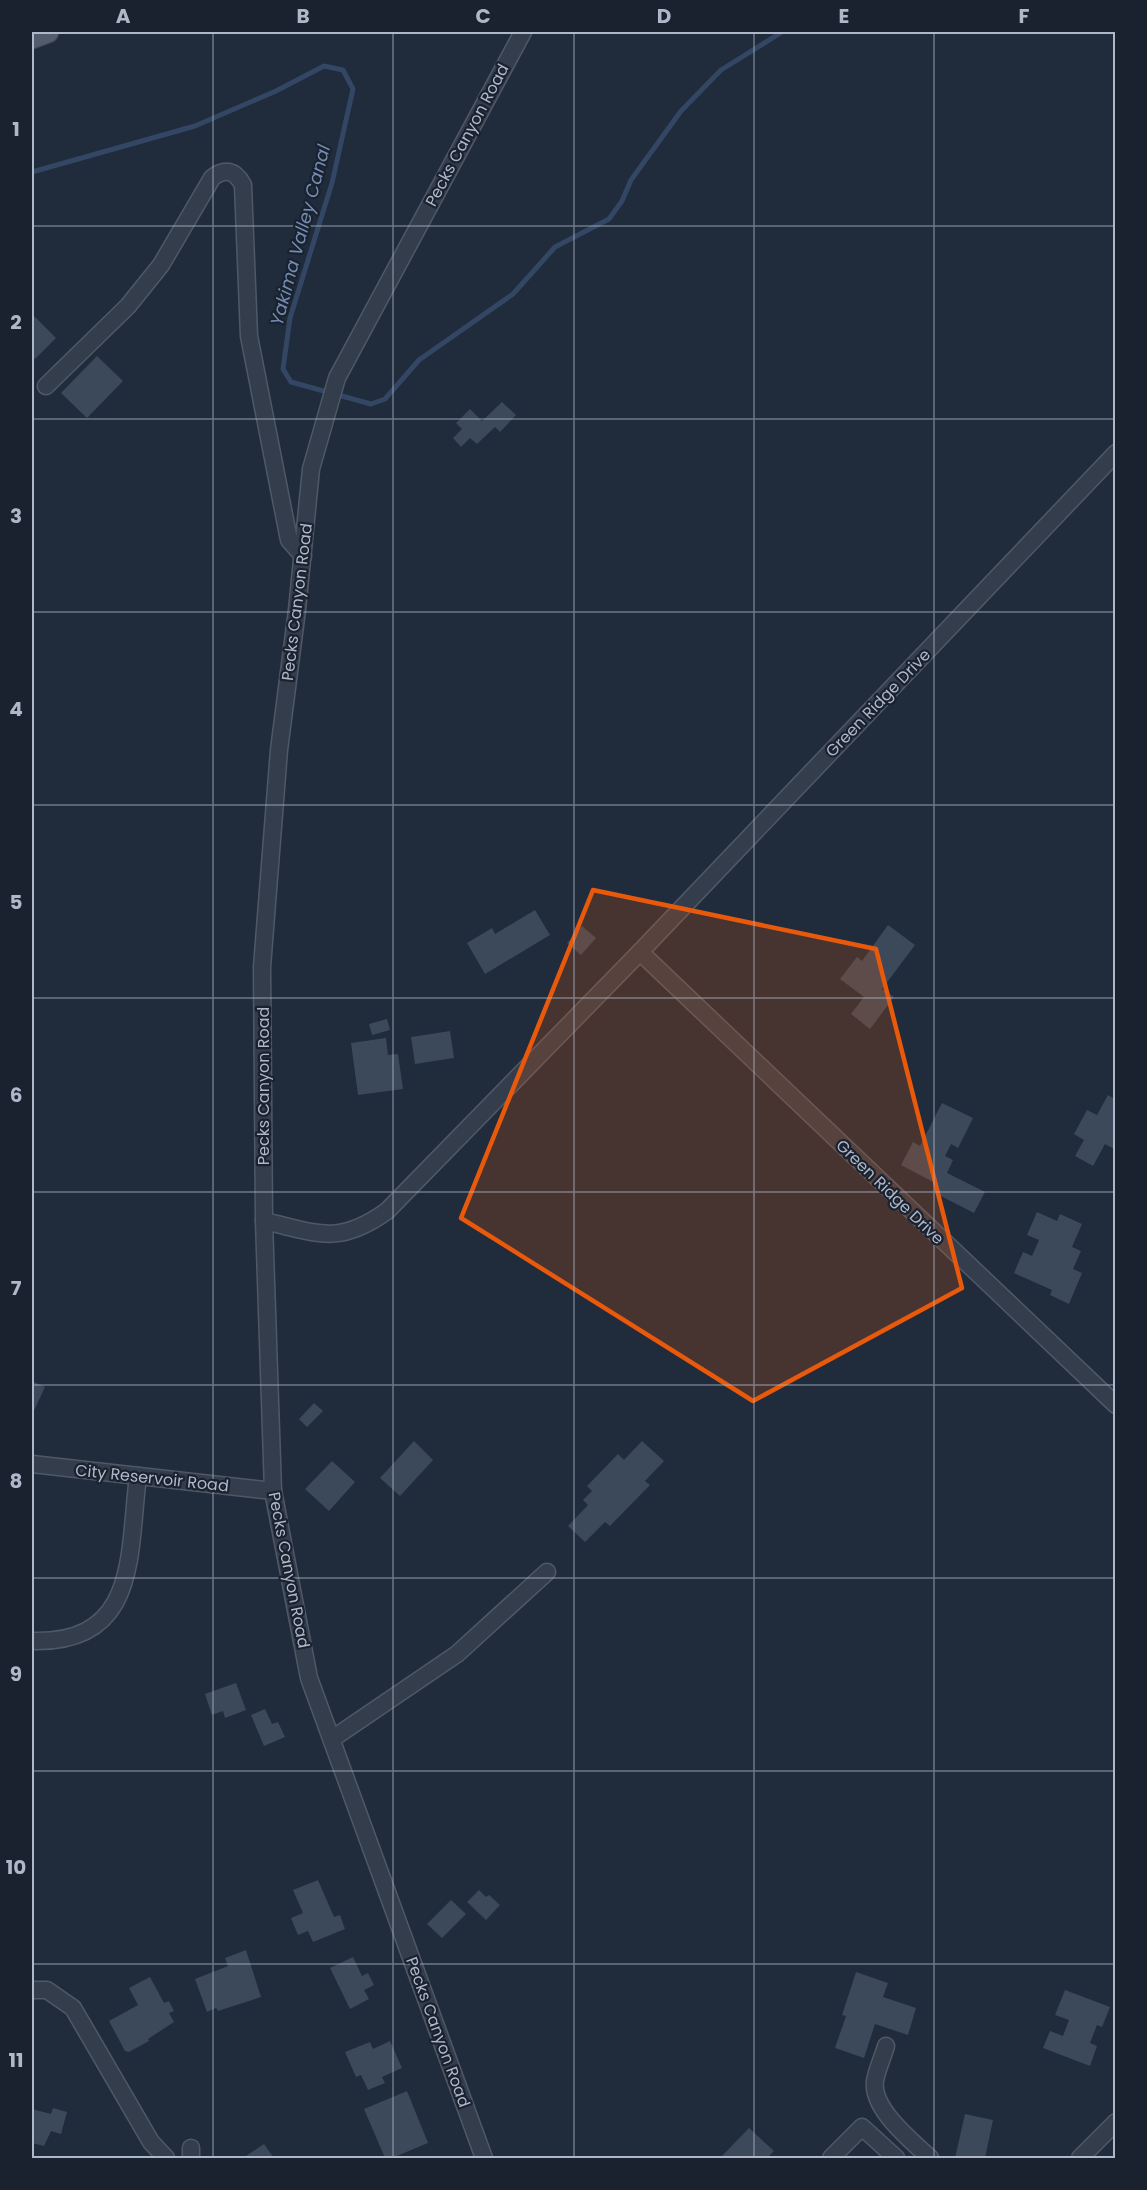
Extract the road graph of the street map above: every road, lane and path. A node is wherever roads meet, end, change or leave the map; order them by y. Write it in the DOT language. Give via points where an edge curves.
graph roads {
  1 [pos="48,32"];
  2 [pos="523,32"];
  3 [pos="32,38"];
  4 [pos="46,386"];
  5 [pos="1116,453"];
  6 [pos="303,556"];
  7 [pos="640,952"];
  8 [pos="264,1221"];
  9 [pos="1116,1405"];
  10 [pos="32,1464"];
  11 [pos="138,1476"];
  12 [pos="273,1491"];
  13 [pos="547,1572"];
  14 [pos="32,1641"];
  15 [pos="332,1739"];
  16 [pos="32,1990"];
  17 [pos="886,2046"];
  18 [pos="1116,2122"];
  19 [pos="166,2158"];
  20 [pos="484,2158"];
  21 [pos="831,2158"];
  22 [pos="896,2158"];
  23 [pos="930,2158"];
  24 [pos="1080,2158"];
  1 -- 3 [label="main road"];
  2 -- 6 [label="street, Pecks Canyon Road" via="337,378 311,469"];
  4 -- 6 [label="street" via="141,290 172,249 212,178 220,171 238,176 243,185 249,336 289,540"];
  5 -- 7 [label="street, Green Ridge Drive"];
  6 -- 8 [label="street, Pecks Canyon Road" via="279,750 262,967"];
  7 -- 8 [label="street, Green Ridge Drive" via="387,1211 352,1232 328,1235"];
  7 -- 9 [label="street, Green Ridge Drive"];
  8 -- 12 [label="street, Pecks Canyon Road"];
  10 -- 11 [label="street, City Reservoir Road"];
  11 -- 12 [label="street, City Reservoir Road"];
  11 -- 14 [label="street" via="125,1582 117,1604 83,1634 51,1642"];
  12 -- 15 [label="street, Pecks Canyon Road" via="309,1678"];
  13 -- 15 [label="street" via="457,1654"];
  15 -- 20 [label="street, Pecks Canyon Road"];
  16 -- 19 [label="street" via="47,1990 73,2008 151,2142"];
  17 -- 23 [label="street" via="874,2084 880,2102 891,2122"];
  18 -- 24 [label="street"];
  21 -- 22 [label="street" via="862,2127"];
}
